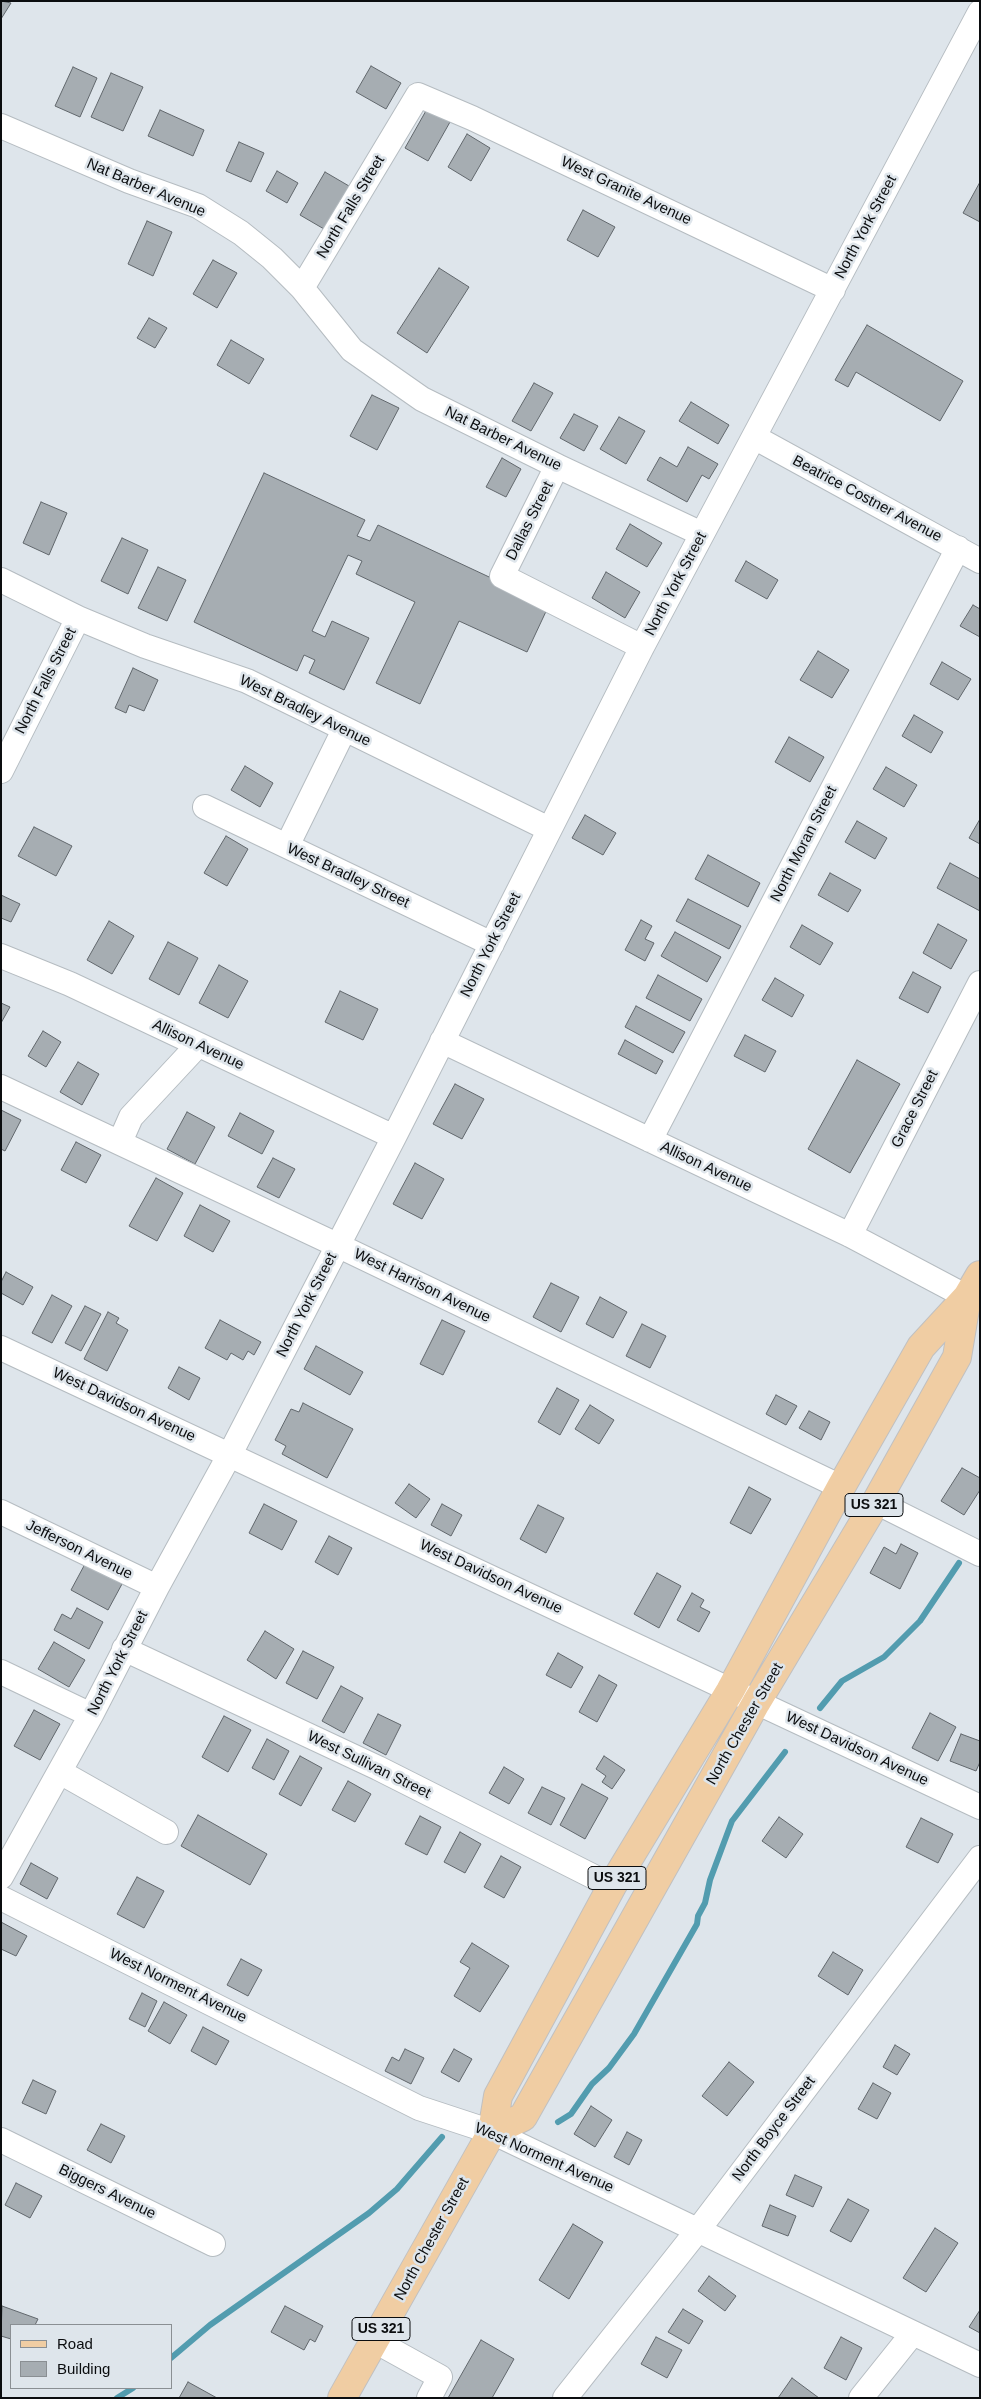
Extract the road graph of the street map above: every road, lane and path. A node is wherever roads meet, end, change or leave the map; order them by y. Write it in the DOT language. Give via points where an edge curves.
graph roads {
  1 [pos="980,12"];
  2 [pos="418,96"];
  3 [pos="1,126"];
  4 [pos="302,288"];
  5 [pos="833,290"];
  6 [pos="754,438"];
  7 [pos="557,466"];
  8 [pos="702,534"];
  9 [pos="958,548"];
  10 [pos="980,561"];
  11 [pos="1,580"];
  12 [pos="78,618"];
  13 [pos="642,648"];
  14 [pos="344,730"];
  15 [pos="1,772"];
  16 [pos="205,807"];
  17 [pos="549,829"];
  18 [pos="287,846"];
  19 [pos="492,944"];
  20 [pos="1,956"];
  21 [pos="980,983"];
  22 [pos="442,1041"];
  23 [pos="198,1045"];
  24 [pos="1,1087"];
  25 [pos="394,1137"];
  26 [pos="650,1140"];
  27 [pos="120,1142"];
  28 [pos="850,1235"];
  29 [pos="337,1245"];
  30 [pos="973,1286"];
  31 [pos="1,1348"];
  32 [pos="230,1454"];
  33 [pos="841,1487"];
  34 [pos="876,1502"];
  35 [pos="1,1512"];
  36 [pos="980,1554"];
  37 [pos="157,1587"];
  38 [pos="124,1649"];
  39 [pos="1,1672"];
  40 [pos="730,1691"];
  41 [pos="756,1703"];
  42 [pos="92,1715"];
  43 [pos="60,1772"];
  44 [pos="980,1807"];
  45 [pos="166,1832"];
  46 [pos="980,1858"];
  47 [pos="1,1876"];
  48 [pos="612,1886"];
  49 [pos="1,1898"];
  50 [pos="492,2132"];
  51 [pos="1,2140"];
  52 [pos="698,2230"];
  53 [pos="213,2244"];
  54 [pos="914,2333"];
  55 [pos="375,2341"];
  56 [pos="980,2365"];
  57 [pos="342,2398"];
  58 [pos="429,2398"];
  59 [pos="564,2398"];
  60 [pos="861,2398"];
  1 -- 5 [label="street, North York Street"];
  2 -- 4 [label="street, North Falls Street"];
  2 -- 5 [label="street, West Granite Avenue" via="472,118"];
  3 -- 4 [label="street, Nat Barber Avenue" via="129,181 198,206 241,233"];
  4 -- 7 [label="street, Nat Barber Avenue" via="352,350 422,399"];
  5 -- 6 [label="street, North York Street"];
  6 -- 8 [label="street, North York Street"];
  6 -- 9 [label="street, Beatrice Costner Avenue"];
  7 -- 8 [label="street, Nat Barber Avenue"];
  7 -- 13 [label="street, Dallas Street" via="502,576"];
  8 -- 13 [label="street, North York Street"];
  9 -- 10 [label="street, Beatrice Costner Avenue"];
  9 -- 26 [label="street, North Moran Street"];
  11 -- 12 [label="street, West Bradley Avenue"];
  12 -- 14 [label="street, West Bradley Avenue" via="144,646 247,681"];
  12 -- 15 [label="street, North Falls Street"];
  13 -- 17 [label="street, North York Street"];
  14 -- 17 [label="street, West Bradley Avenue"];
  14 -- 18 [label="street"];
  16 -- 18 [label="street, West Bradley Street"];
  17 -- 19 [label="street, North York Street"];
  18 -- 19 [label="street, West Bradley Street"];
  19 -- 22 [label="street, North York Street"];
  20 -- 23 [label="street, Allison Avenue" via="70,984"];
  21 -- 28 [label="street, Grace Street"];
  22 -- 25 [label="street, North York Street"];
  22 -- 26 [label="street, Allison Avenue"];
  23 -- 25 [label="street, Allison Avenue"];
  23 -- 27 [label="street" via="131,1117"];
  24 -- 27 [label="street, West Harrison Avenue"];
  25 -- 29 [label="street, North York Street"];
  26 -- 28 [label="street, Allison Avenue"];
  27 -- 29 [label="street, West Harrison Avenue"];
  28 -- 30 [label="street, Allison Avenue"];
  29 -- 32 [label="street, North York Street"];
  29 -- 33 [label="street, West Harrison Avenue"];
  30 -- 33 [label="main road, North Chester Street / US 321" via="921,1347"];
  30 -- 34 [label="main road, North Chester Street / US 321" via="957,1357"];
  31 -- 32 [label="street, West Davidson Avenue"];
  32 -- 37 [label="street, North York Street"];
  32 -- 40 [label="street, West Davidson Avenue"];
  33 -- 40 [label="main road, North Chester Street / US 321"];
  34 -- 36 [label="street"];
  34 -- 41 [label="main road, North Chester Street / US 321"];
  35 -- 37 [label="street, Jefferson Avenue"];
  37 -- 38 [label="street, North York Street"];
  38 -- 42 [label="street, North York Street"];
  38 -- 48 [label="street, West Sullivan Street" via="378,1768"];
  39 -- 42 [label="street"];
  40 -- 41 [label="street, West Davidson Avenue"];
  40 -- 48 [label="main road, North Chester Street / US 321"];
  41 -- 44 [label="street, West Davidson Avenue"];
  41 -- 50 [label="main road, North Chester Street / US 321" via="523,2117"];
  42 -- 43 [label="street, North York Street"];
  43 -- 45 [label="street"];
  43 -- 47 [label="street, North York Street"];
  46 -- 52 [label="street, North Boyce Street"];
  48 -- 50 [label="main road, North Chester Street / US 321" via="498,2096"];
  49 -- 50 [label="street, West Norment Avenue" via="419,2108"];
  50 -- 52 [label="street, West Norment Avenue"];
  50 -- 55 [label="main road, North Chester Street / US 321"];
  51 -- 53 [label="street, Biggers Avenue"];
  52 -- 54 [label="street, West Norment Avenue"];
  52 -- 59 [label="street, North Boyce Street"];
  54 -- 56 [label="street, West Norment Avenue"];
  54 -- 60 [label="street"];
  55 -- 57 [label="main road, North Chester Street / US 321"];
  55 -- 58 [label="street" via="440,2377"];
}
